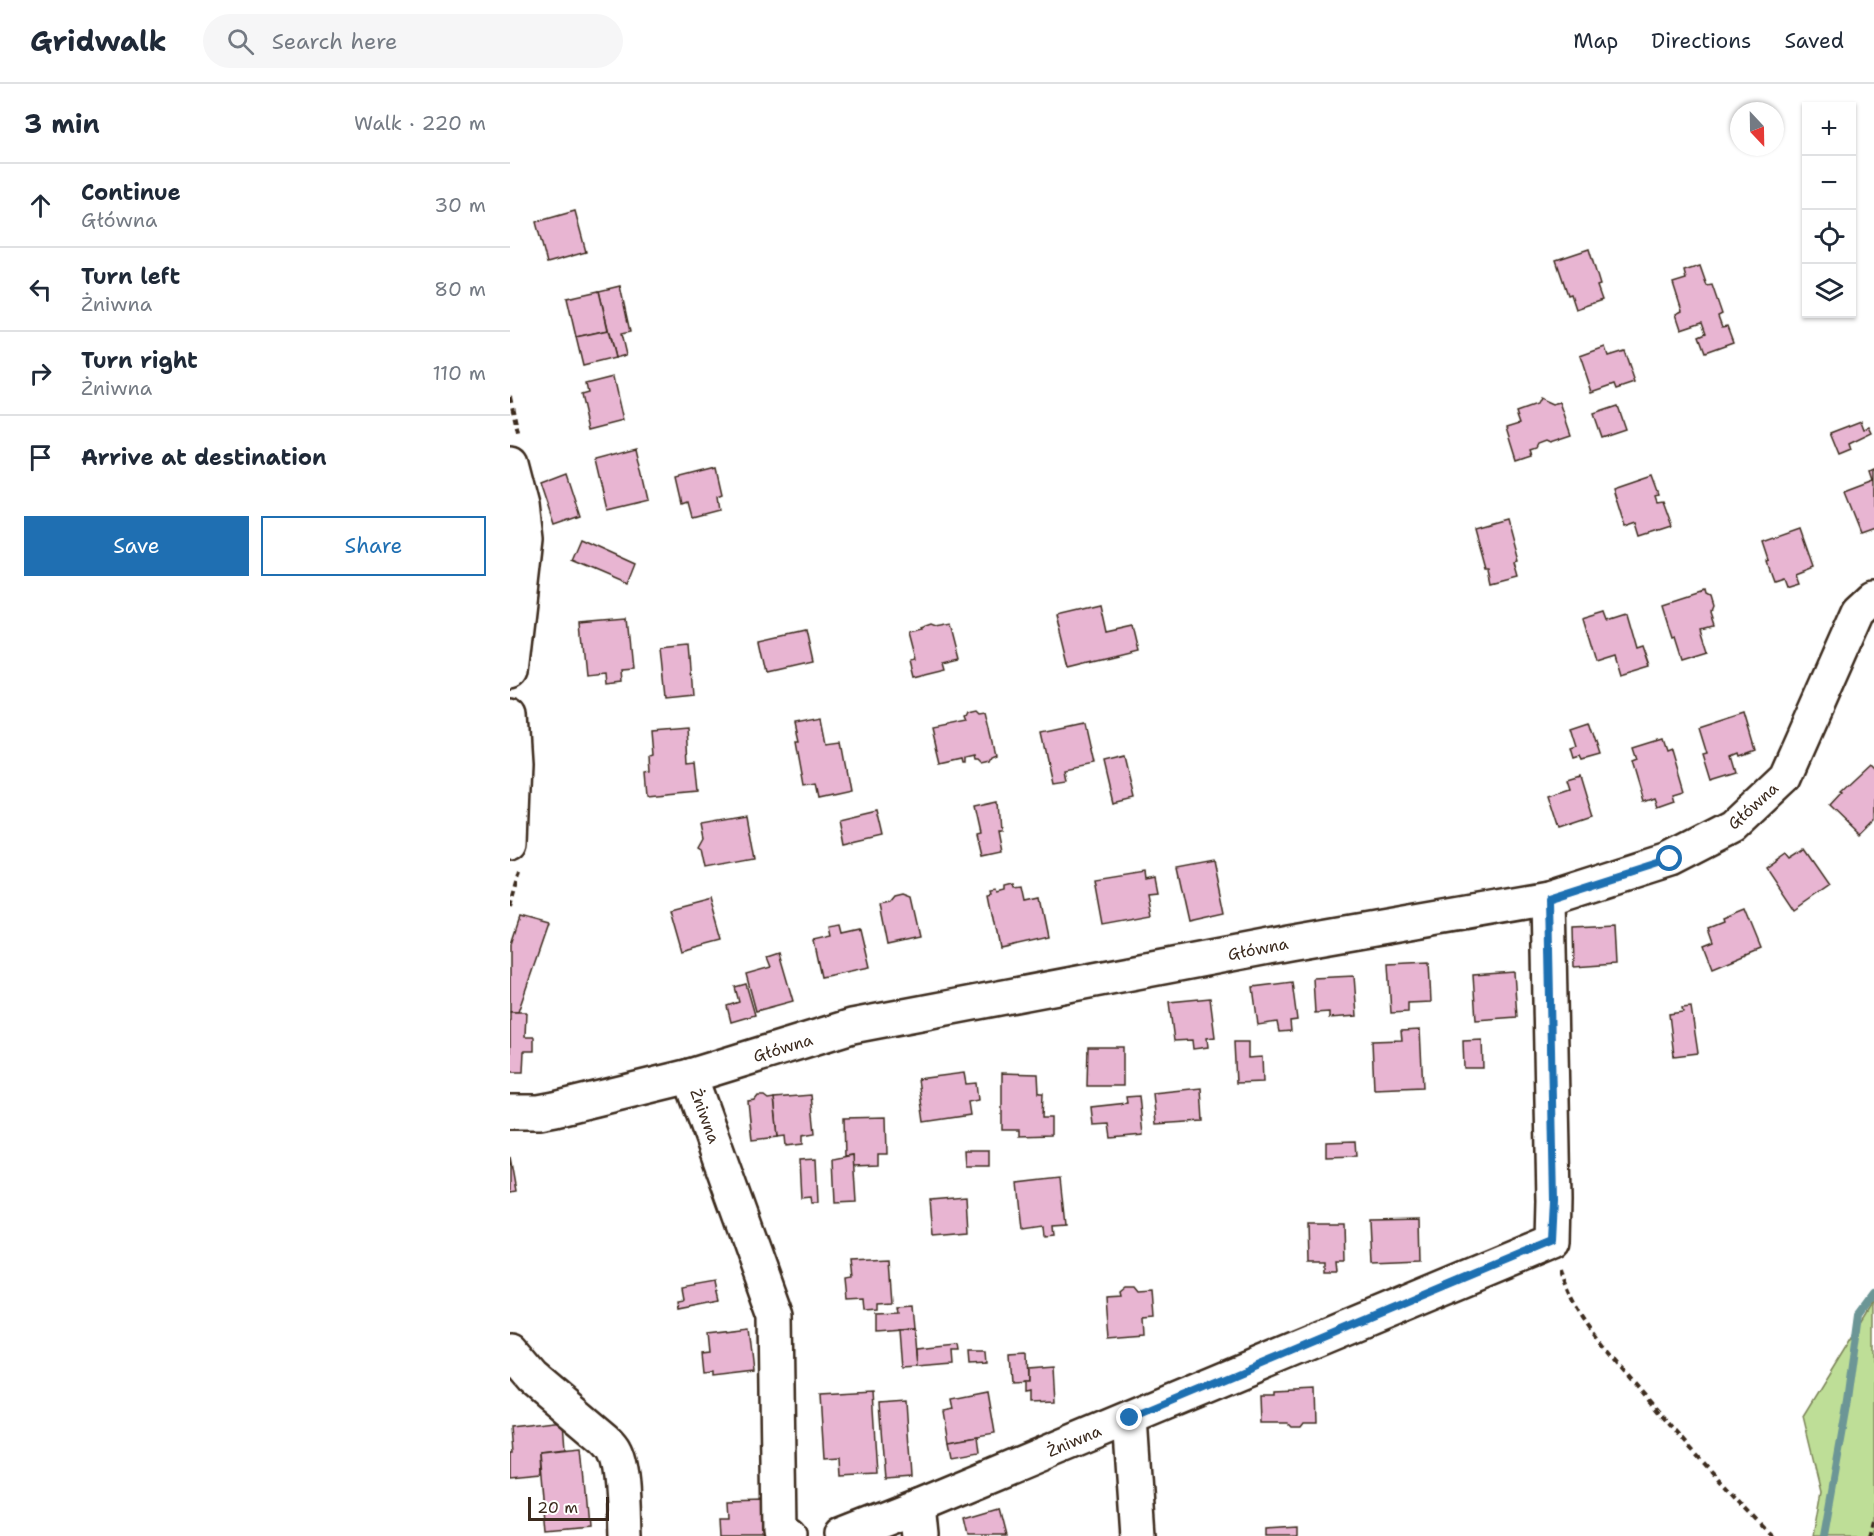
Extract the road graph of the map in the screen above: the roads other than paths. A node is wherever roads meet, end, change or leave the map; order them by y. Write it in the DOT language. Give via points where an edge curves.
graph roads {
  1 [pos="510,464"];
  2 [pos="1874,597"];
  3 [pos="510,672"];
  4 [pos="510,717"];
  5 [pos="510,842"];
  6 [pos="1548,898"];
  7 [pos="690,1076"];
  8 [pos="510,1113"];
  9 [pos="510,1351"];
  10 [pos="1130,1418"];
  11 [pos="920,1521"];
  12 [pos="624,1536"];
  13 [pos="789,1536"];
  14 [pos="842,1536"];
  15 [pos="1138,1536"];
  1 -- 3 [label="street" via="525,540"];
  2 -- 6 [label="street, Główna" via="1859,612 1786,776 1732,827 1670,859"];
  4 -- 5 [label="street"];
  6 -- 7 [label="street, Główna" via="852,1026"];
  6 -- 10 [label="street, Żniwna" via="1552,1241"];
  7 -- 8 [label="street, Główna" via="555,1109"];
  7 -- 13 [label="street, Żniwna" via="776,1315 779,1532"];
  9 -- 12 [label="street" via="533,1378 614,1450 620,1475"];
  10 -- 11 [label="street, Żniwna"];
  10 -- 15 [label="street"];
  11 -- 14 [label="street, Żniwna"];
}
